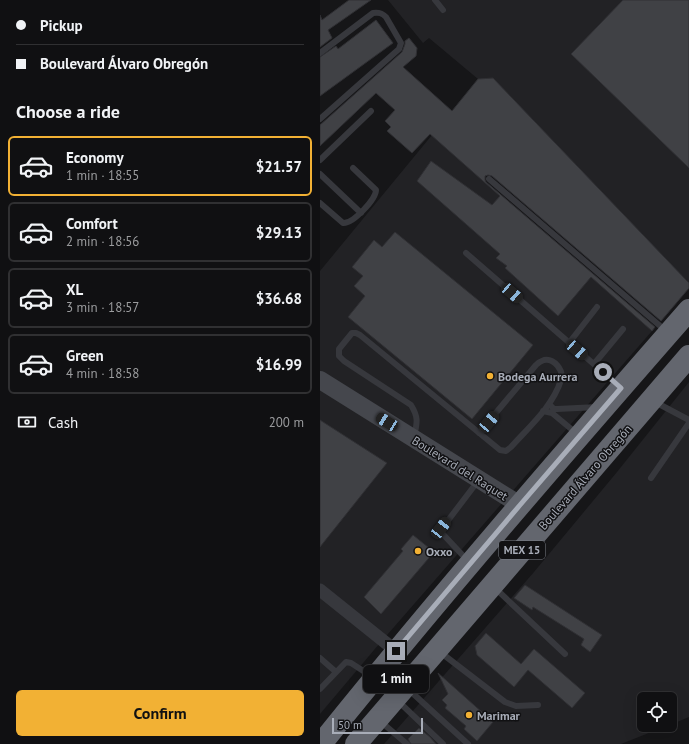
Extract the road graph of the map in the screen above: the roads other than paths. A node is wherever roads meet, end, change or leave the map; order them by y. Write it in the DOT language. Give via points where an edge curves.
graph roads {
  1 [pos="435,0"];
  2 [pos="443,10"];
  3 [pos="320,53"];
  4 [pos="371,111"];
  5 [pos="320,120"];
  6 [pos="320,160"];
  7 [pos="353,168"];
  8 [pos="320,174"];
  9 [pos="489,179"];
  10 [pos="320,203"];
  11 [pos="361,213"];
  12 [pos="466,254"];
  13 [pos="597,307"];
  14 [pos="689,310"];
  15 [pos="623,329"];
  16 [pos="668,334"];
  17 [pos="569,343"];
  18 [pos="689,356"];
  19 [pos="594,364"];
  20 [pos="320,380"];
  21 [pos="621,388"];
  22 [pos="652,400"];
  23 [pos="549,404"];
  24 [pos="605,406"];
  25 [pos="543,411"];
  26 [pos="689,420"];
  27 [pos="689,423"];
  28 [pos="480,433"];
  29 [pos="579,437"];
  30 [pos="414,438"];
  31 [pos="650,478"];
  32 [pos="479,479"];
  33 [pos="520,505"];
  34 [pos="471,563"];
  35 [pos="492,585"];
  36 [pos="320,590"];
  37 [pos="437,650"];
  38 [pos="396,651"];
  39 [pos="565,654"];
  40 [pos="320,658"];
  41 [pos="336,672"];
  42 [pos="375,678"];
  43 [pos="320,689"];
  44 [pos="400,693"];
  45 [pos="538,705"];
  46 [pos="378,719"];
  47 [pos="322,744"];
  48 [pos="356,744"];
  49 [pos="407,744"];
  50 [pos="443,744"];
  51 [pos="468,744"];
  1 -- 2 [label="lane"];
  3 -- 5 [label="lane" via="373,13 386,17 402,43 399,49"];
  4 -- 6 [label="lane"];
  7 -- 11 [label="lane" via="376,190"];
  8 -- 11 [label="lane"];
  9 -- 16 [label="lane"];
  10 -- 11 [label="lane" via="343,223 348,223"];
  12 -- 17 [label="lane"];
  13 -- 17 [label="lane"];
  14 -- 16 [label="highway, MEX 15"];
  15 -- 19 [label="lane"];
  16 -- 21 [label="highway, MEX 15"];
  17 -- 19 [label="lane"];
  18 -- 22 [label="highway, Boulevard Álvaro Obregón / MEX 15"];
  19 -- 21 [label="lane"];
  20 -- 30 [label="street, Boulevard del Raquet"];
  21 -- 24 [label="highway, MEX 15"];
  22 -- 26 [label="lane"];
  22 -- 35 [label="highway, Boulevard Álvaro Obregón / MEX 15"];
  23 -- 24 [label="lane" via="554,409"];
  23 -- 25 [label="lane"];
  23 -- 28 [label="lane" via="562,377 562,370 550,360 542,360"];
  24 -- 29 [label="highway, MEX 15"];
  25 -- 28 [label="lane" via="506,451 500,450"];
  25 -- 29 [label="lane" via="556,416"];
  27 -- 31 [label="lane"];
  28 -- 30 [label="lane" via="360,335 352,333 339,349 339,356 411,405 416,414"];
  29 -- 33 [label="highway, MEX 15"];
  30 -- 32 [label="street, Boulevard del Raquet"];
  32 -- 33 [label="street, Boulevard del Raquet"];
  32 -- 34 [label="lane" via="440,531"];
  33 -- 34 [label="highway, MEX 15"];
  34 -- 38 [label="highway, MEX 15"];
  35 -- 37 [label="highway, Boulevard Álvaro Obregón / MEX 15"];
  35 -- 39 [label="lane"];
  36 -- 38 [label="street"];
  37 -- 44 [label="highway, Boulevard Álvaro Obregón / MEX 15"];
  37 -- 45 [label="lane" via="505,702 516,706"];
  38 -- 42 [label="highway, MEX 15"];
  40 -- 41 [label="lane"];
  41 -- 42 [label="lane" via="345,663 350,662"];
  41 -- 43 [label="lane"];
  42 -- 47 [label="highway, MEX 15"];
  44 -- 46 [label="highway, Boulevard Álvaro Obregón / MEX 15"];
  44 -- 50 [label="lane"];
  44 -- 51 [label="lane"];
  46 -- 48 [label="highway, Boulevard Álvaro Obregón / MEX 15"];
  46 -- 49 [label="lane"];
}
